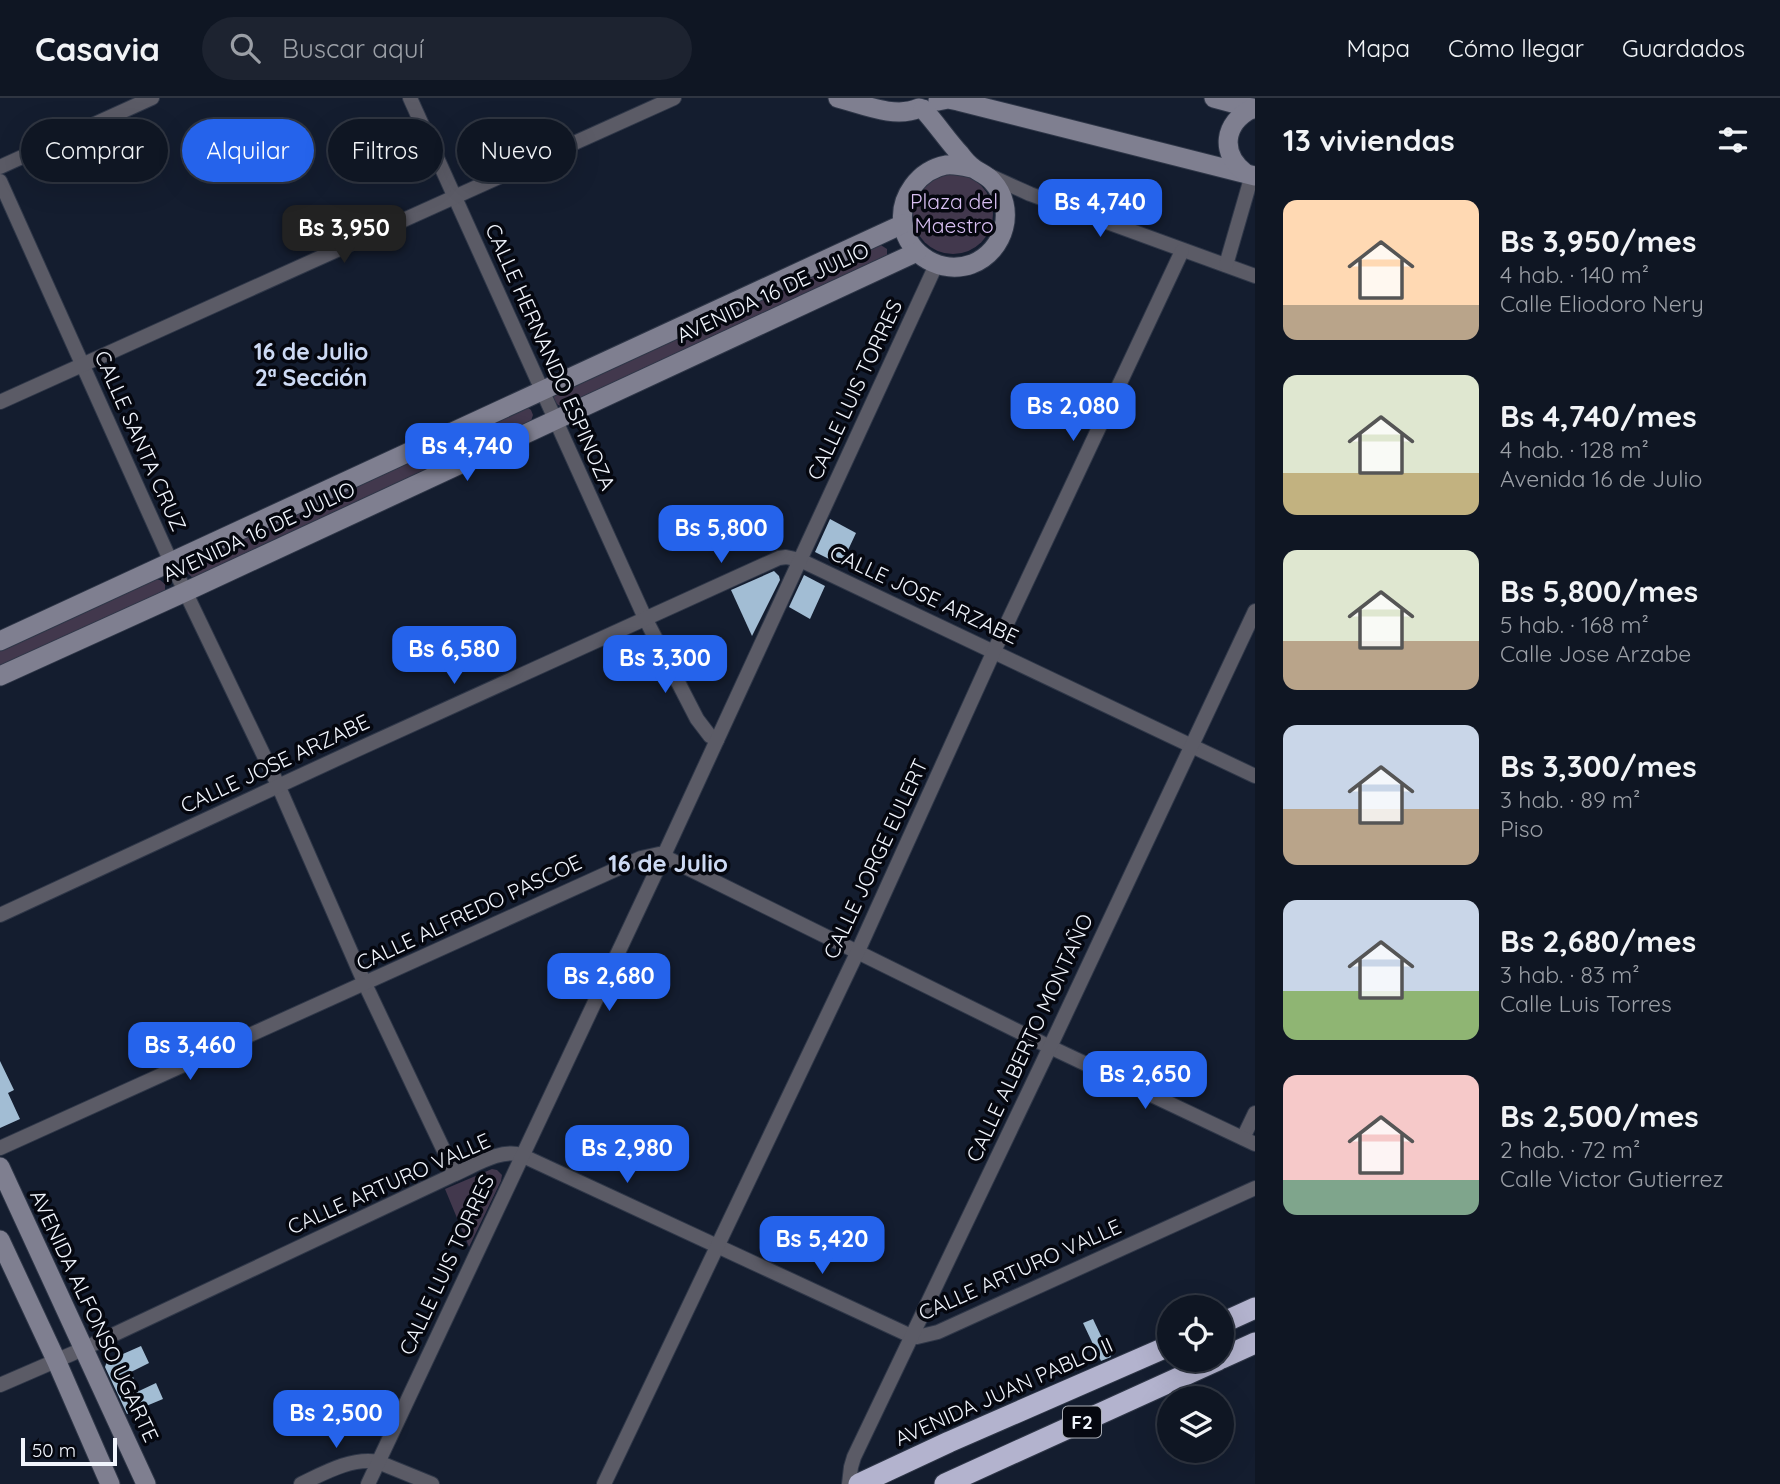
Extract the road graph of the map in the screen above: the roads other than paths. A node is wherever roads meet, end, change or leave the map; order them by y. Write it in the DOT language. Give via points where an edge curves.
graph roads {
  1 [pos="152,98"];
  2 [pos="410,98"];
  3 [pos="674,98"];
  4 [pos="838,98"];
  5 [pos="1214,98"];
  6 [pos="928,105"];
  7 [pos="1254,109"];
  8 [pos="944,136"];
  9 [pos="0,167"];
  10 [pos="936,168"];
  11 [pos="978,171"];
  12 [pos="1251,175"];
  13 [pos="0,181"];
  14 [pos="1030,194"];
  15 [pos="454,196"];
  16 [pos="1006,211"];
  17 [pos="903,224"];
  18 [pos="1182,251"];
  19 [pos="917,252"];
  20 [pos="936,265"];
  21 [pos="1226,265"];
  22 [pos="1255,276"];
  23 [pos="82,364"];
  24 [pos="542,391"];
  25 [pos="0,401"];
  26 [pos="555,419"];
  27 [pos="800,560"];
  28 [pos="171,562"];
  29 [pos="185,592"];
  30 [pos="1255,611"];
  31 [pos="645,618"];
  32 [pos="0,641"];
  33 [pos="995,651"];
  34 [pos="0,676"];
  35 [pos="717,740"];
  36 [pos="1192,745"];
  37 [pos="1255,776"];
  38 [pos="278,785"];
  39 [pos="664,855"];
  40 [pos="0,915"];
  41 [pos="858,951"];
  42 [pos="365,984"];
  43 [pos="1050,1047"];
  44 [pos="1255,1114"];
  45 [pos="1249,1141"];
  46 [pos="0,1148"];
  47 [pos="522,1155"];
  48 [pos="0,1167"];
  49 [pos="455,1174"];
  50 [pos="1255,1188"];
  51 [pos="0,1240"];
  52 [pos="718,1246"];
  53 [pos="1255,1308"];
  54 [pos="1234,1318"];
  55 [pos="911,1336"];
  56 [pos="1255,1343"];
  57 [pos="83,1349"];
  58 [pos="1157,1351"];
  59 [pos="1234,1353"];
  60 [pos="56,1360"];
  61 [pos="1191,1372"];
  62 [pos="0,1385"];
  63 [pos="378,1462"];
  64 [pos="110,1484"];
  65 [pos="146,1484"];
  66 [pos="301,1484"];
  67 [pos="368,1484"];
  68 [pos="432,1484"];
  69 [pos="604,1484"];
  70 [pos="849,1484"];
  71 [pos="859,1484"];
  72 [pos="945,1484"];
  1 -- 9 [label="street"];
  2 -- 15 [label="street, CALLE HERNANDO ESPINOZA"];
  3 -- 15 [label="street"];
  4 -- 6 [label="street" via="895,113"];
  5 -- 7 [label="street"];
  6 -- 8 [label="street"];
  6 -- 12 [label="street" via="958,100"];
  7 -- 12 [label="street" via="1236,120 1228,138 1237,167"];
  8 -- 10 [label="street"];
  8 -- 11 [label="street"];
  10 -- 11 [label="street" via="960,165"];
  10 -- 17 [label="street" via="910,190"];
  11 -- 14 [label="street"];
  11 -- 16 [label="street" via="999,190"];
  12 -- 21 [label="street"];
  13 -- 23 [label="street, CALLE SANTA CRUZ"];
  14 -- 16 [label="street"];
  14 -- 18 [label="street"];
  15 -- 23 [label="street"];
  15 -- 24 [label="street, CALLE HERNANDO ESPINOZA"];
  16 -- 20 [label="street" via="1000,240 980,261 958,267"];
  17 -- 19 [label="street"];
  17 -- 24 [label="street, AVENIDA 16 DE JULIO"];
  18 -- 21 [label="street"];
  18 -- 33 [label="street, CALLE JORGE EULERT"];
  19 -- 20 [label="street"];
  19 -- 26 [label="street, AVENIDA 16 DE JULIO"];
  20 -- 27 [label="street, CALLE LUIS TORRES"];
  21 -- 22 [label="street"];
  23 -- 25 [label="street"];
  23 -- 28 [label="street, CALLE SANTA CRUZ"];
  24 -- 26 [label="street, CALLE HERNANDO ESPINOZA"];
  24 -- 28 [label="street, AVENIDA 16 DE JULIO"];
  26 -- 29 [label="street, AVENIDA 16 DE JULIO"];
  26 -- 31 [label="street, CALLE HERNANDO ESPINOZA"];
  27 -- 31 [label="street, CALLE JOSE ARZABE" via="779,558"];
  27 -- 33 [label="street, CALLE JOSE ARZABE"];
  27 -- 35 [label="street, CALLE LUIS TORRES"];
  28 -- 29 [label="street, CALLE SANTA CRUZ"];
  28 -- 32 [label="street, AVENIDA 16 DE JULIO"];
  29 -- 34 [label="street, AVENIDA 16 DE JULIO"];
  29 -- 38 [label="street, CALLE SANTA CRUZ"];
  30 -- 36 [label="street, CALLE ALBERTO MONTAÑO"];
  31 -- 35 [label="street, CALLE HERNANDO ESPINOZA" via="697,719"];
  31 -- 38 [label="street, CALLE JOSE ARZABE"];
  33 -- 36 [label="street, CALLE JOSE ARZABE"];
  33 -- 41 [label="street, CALLE JORGE EULERT"];
  35 -- 39 [label="street, CALLE LUIS TORRES"];
  36 -- 37 [label="street, CALLE JOSE ARZABE"];
  36 -- 43 [label="street, CALLE ALBERTO MONTAÑO"];
  38 -- 40 [label="street, CALLE JOSE ARZABE"];
  38 -- 42 [label="street, CALLE SANTA CRUZ"];
  39 -- 41 [label="street"];
  39 -- 42 [label="street, CALLE ALFREDO PASCOE" via="640,858"];
  39 -- 47 [label="street, CALLE LUIS TORRES"];
  41 -- 43 [label="street"];
  41 -- 52 [label="street, CALLE JORGE EULERT"];
  42 -- 46 [label="street, CALLE ALFREDO PASCOE"];
  42 -- 49 [label="street, CALLE SANTA CRUZ"];
  43 -- 45 [label="street"];
  43 -- 55 [label="street, CALLE ALBERTO MONTAÑO"];
  44 -- 45 [label="street"];
  47 -- 49 [label="street, CALLE ARTURO VALLE" via="498,1156"];
  47 -- 52 [label="street, CALLE ARTURO VALLE"];
  47 -- 63 [label="street, CALLE LUIS TORRES"];
  48 -- 57 [label="street, AVENIDA ALFONSO UGARTE"];
  49 -- 57 [label="street, CALLE ARTURO VALLE"];
  50 -- 55 [label="street, CALLE ARTURO VALLE" via="938,1332"];
  51 -- 60 [label="street"];
  52 -- 55 [label="street, CALLE ARTURO VALLE"];
  52 -- 69 [label="street, CALLE JORGE EULERT"];
  53 -- 54 [label="highway"];
  55 -- 70 [label="street, CALLE ALBERTO MONTAÑO" via="854,1457"];
  56 -- 59 [label="highway, F2"];
  57 -- 60 [label="street, CALLE ARTURO VALLE"];
  57 -- 65 [label="street, AVENIDA ALFONSO UGARTE"];
  58 -- 71 [label="highway, AVENIDA JUAN PABLO II / F2"];
  60 -- 62 [label="street, CALLE ARTURO VALLE"];
  60 -- 64 [label="street"];
  61 -- 72 [label="highway, F2"];
  63 -- 66 [label="street" via="348,1464"];
  63 -- 67 [label="street, CALLE LUIS TORRES"];
  63 -- 68 [label="street"];
}
